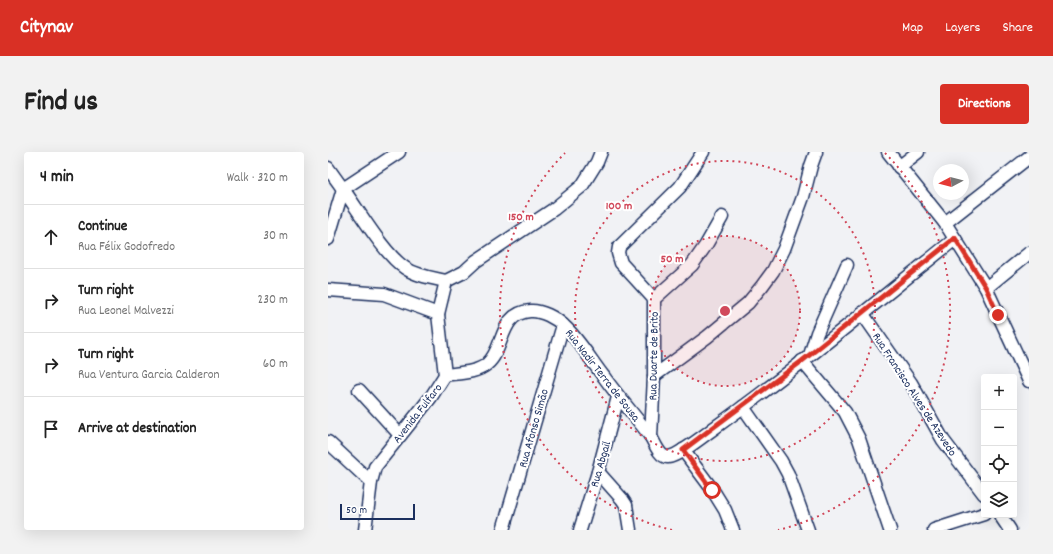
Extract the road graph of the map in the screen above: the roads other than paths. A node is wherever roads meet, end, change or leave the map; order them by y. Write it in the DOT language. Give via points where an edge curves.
graph roads {
  1 [pos="399,152"];
  2 [pos="601,152"];
  3 [pos="703,152"];
  4 [pos="816,152"];
  5 [pos="888,152"];
  6 [pos="918,152"];
  7 [pos="1029,158"];
  8 [pos="899,167"];
  9 [pos="328,168"];
  10 [pos="343,189"];
  11 [pos="722,217"];
  12 [pos="945,223"];
  13 [pos="955,238"];
  14 [pos="328,239"];
  15 [pos="1029,253"];
  16 [pos="847,265"];
  17 [pos="446,281"];
  18 [pos="986,288"];
  19 [pos="328,290"];
  20 [pos="654,299"];
  21 [pos="862,313"];
  22 [pos="438,314"];
  23 [pos="564,325"];
  24 [pos="806,358"];
  25 [pos="444,375"];
  26 [pos="654,376"];
  27 [pos="1029,381"];
  28 [pos="359,390"];
  29 [pos="618,397"];
  30 [pos="743,407"];
  31 [pos="400,435"];
  32 [pos="651,437"];
  33 [pos="328,442"];
  34 [pos="683,450"];
  35 [pos="598,472"];
  36 [pos="371,482"];
  37 [pos="981,490"];
  38 [pos="981,515"];
  39 [pos="1002,518"];
  40 [pos="365,530"];
  41 [pos="503,530"];
  42 [pos="580,530"];
  43 [pos="630,530"];
  44 [pos="734,530"];
  45 [pos="808,530"];
  46 [pos="890,530"];
  47 [pos="934,530"];
  48 [pos="1010,530"];
  1 -- 10 [label="street"];
  2 -- 17 [label="street" via="582,186 554,209 476,261 464,272"];
  3 -- 20 [label="street, Rua Duarte de Brito" via="680,187 619,247 621,263"];
  4 -- 26 [label="street" via="784,249 762,286 742,308"];
  5 -- 8 [label="street"];
  6 -- 8 [label="street"];
  7 -- 12 [label="street"];
  8 -- 12 [label="street"];
  9 -- 10 [label="street"];
  10 -- 14 [label="street"];
  10 -- 17 [label="street" via="396,261 406,269"];
  11 -- 20 [label="street" via="692,265"];
  12 -- 13 [label="street"];
  13 -- 18 [label="street"];
  13 -- 21 [label="street"];
  15 -- 18 [label="street"];
  16 -- 24 [label="street"];
  17 -- 22 [label="street, Avenida Fulfaro"];
  18 -- 27 [label="street"];
  19 -- 22 [label="street" via="384,294"];
  20 -- 26 [label="street, Rua Duarte de Brito"];
  21 -- 24 [label="street"];
  21 -- 37 [label="street, Rua Francisco Alves de Azevedo" via="911,383 943,440"];
  22 -- 25 [label="street, Avenida Fulfaro"];
  23 -- 25 [label="street, Rua Nadir Terra de Sousa" via="541,312 522,312 514,316 509,323 487,364 477,370"];
  23 -- 29 [label="street, Rua Nadir Terra de Sousa"];
  23 -- 41 [label="street, Rua Afonso Simão"];
  24 -- 30 [label="street"];
  24 -- 46 [label="street" via="854,428"];
  25 -- 31 [label="street, Avenida Fulfaro" via="431,397"];
  26 -- 32 [label="street, Rua Duarte de Brito"];
  28 -- 31 [label="street"];
  29 -- 32 [label="street, Rua Nadir Terra de Sousa"];
  29 -- 35 [label="street, Rua Abgail"];
  30 -- 34 [label="street"];
  30 -- 45 [label="street" via="788,474"];
  31 -- 36 [label="street, Avenida Fulfaro" via="375,468"];
  32 -- 34 [label="street, Rua Nadir Terra de Sousa" via="664,456 668,457"];
  33 -- 36 [label="street"];
  34 -- 44 [label="street" via="725,510"];
  35 -- 42 [label="street, Rua Abgail"];
  35 -- 43 [label="street" via="626,505"];
  36 -- 40 [label="street, Avenida Fulfaro"];
  38 -- 47 [label="street"];
  39 -- 48 [label="street"];
}
